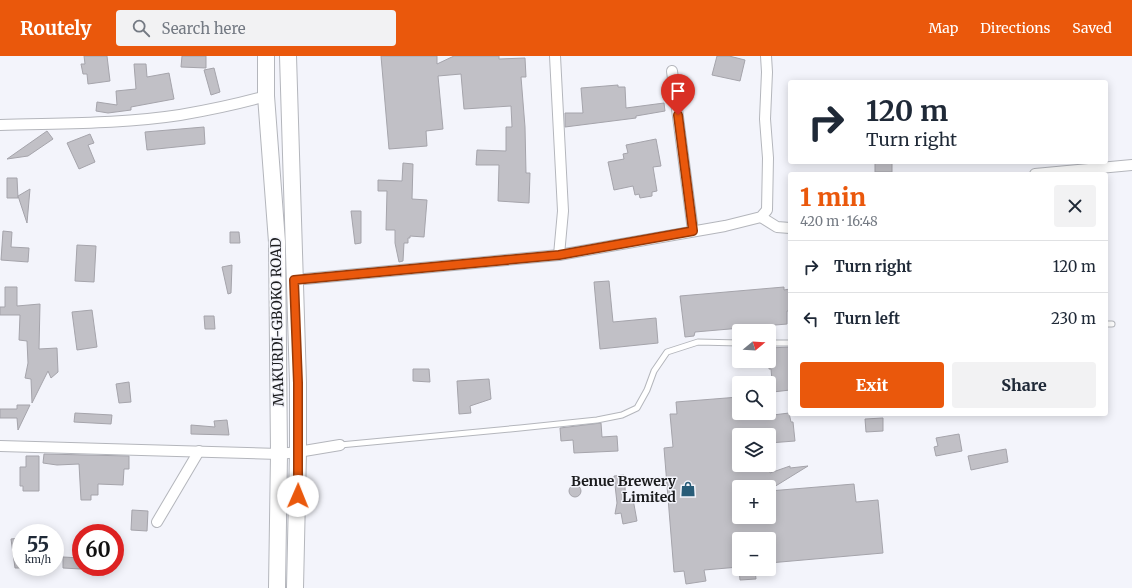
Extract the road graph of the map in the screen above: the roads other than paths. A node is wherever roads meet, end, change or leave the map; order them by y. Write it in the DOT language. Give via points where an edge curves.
graph roads {
  1 [pos="266,56"];
  2 [pos="288,56"];
  3 [pos="555,56"];
  4 [pos="766,56"];
  5 [pos="672,71"];
  6 [pos="266,96"];
  7 [pos="0,125"];
  8 [pos="1132,165"];
  9 [pos="1057,172"];
  10 [pos="761,217"];
  11 [pos="788,228"];
  12 [pos="693,231"];
  13 [pos="559,255"];
  14 [pos="294,280"];
  15 [pos="1108,324"];
  16 [pos="1112,324"];
  17 [pos="732,343"];
  18 [pos="776,343"];
  19 [pos="788,344"];
  20 [pos="340,445"];
  21 [pos="0,446"];
  22 [pos="199,451"];
  23 [pos="298,452"];
  24 [pos="279,454"];
  25 [pos="157,522"];
  26 [pos="277,588"];
  27 [pos="295,588"];
  1 -- 6 [label="main road, MAKURDI-GBOKO ROAD"];
  2 -- 14 [label="main road"];
  3 -- 13 [label="street" via="563,211"];
  4 -- 10 [label="street" via="767,210"];
  5 -- 12 [label="street"];
  6 -- 7 [label="street" via="179,115 112,121"];
  6 -- 24 [label="main road, MAKURDI-GBOKO ROAD" via="277,242"];
  8 -- 9 [label="street"];
  10 -- 11 [label="street" via="777,227"];
  10 -- 12 [label="street"];
  12 -- 13 [label="street"];
  13 -- 14 [label="street"];
  14 -- 23 [label="main road"];
  15 -- 16 [label="lane"];
  17 -- 20 [label="lane" via="698,342 668,352 654,371 637,408 622,415 597,420"];
  18 -- 19 [label="lane"];
  20 -- 23 [label="street"];
  21 -- 22 [label="street"];
  22 -- 24 [label="street"];
  22 -- 25 [label="street"];
  23 -- 24 [label="street"];
  23 -- 27 [label="main road"];
  24 -- 26 [label="main road, MAKURDI-GBOKO ROAD"];
}
